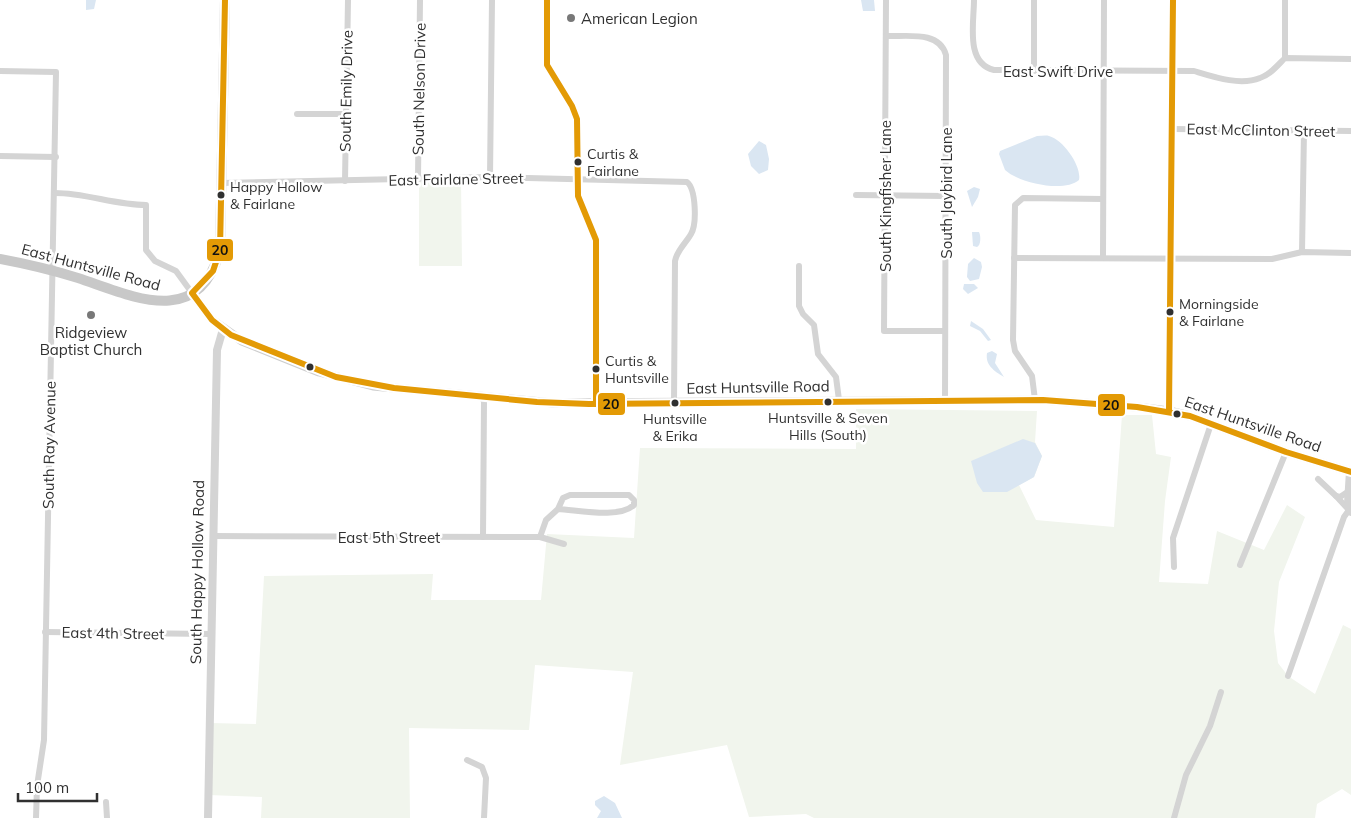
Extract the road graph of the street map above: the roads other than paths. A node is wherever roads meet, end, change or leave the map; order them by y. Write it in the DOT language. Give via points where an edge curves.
graph roads {
  1 [pos="225,0"];
  2 [pos="348,0"];
  3 [pos="420,0"];
  4 [pos="492,0"];
  5 [pos="547,0"];
  6 [pos="886,0"];
  7 [pos="974,0"];
  8 [pos="1034,0"];
  9 [pos="1104,0"];
  10 [pos="1173,0"];
  11 [pos="1285,0"];
  12 [pos="886,36"];
  13 [pos="1285,58"];
  14 [pos="1351,59"];
  15 [pos="1034,71"];
  16 [pos="1104,71"];
  17 [pos="1172,71"];
  18 [pos="0,72"];
  19 [pos="297,114"];
  20 [pos="345,114"];
  21 [pos="1171,129"];
  22 [pos="1304,130"];
  23 [pos="1351,131"];
  24 [pos="0,156"];
  25 [pos="56,157"];
  26 [pos="490,177"];
  27 [pos="418,179"];
  28 [pos="577,179"];
  29 [pos="345,181"];
  30 [pos="221,183"];
  31 [pos="55,193"];
  32 [pos="856,195"];
  33 [pos="885,195"];
  34 [pos="946,196"];
  35 [pos="1103,199"];
  36 [pos="1302,252"];
  37 [pos="1351,253"];
  38 [pos="1014,258"];
  39 [pos="1102,258"];
  40 [pos="0,259"];
  41 [pos="1171,259"];
  42 [pos="799,266"];
  43 [pos="53,270"];
  44 [pos="192,293"];
  45 [pos="223,329"];
  46 [pos="945,331"];
  47 [pos="482,397"];
  48 [pos="839,400"];
  49 [pos="945,400"];
  50 [pos="1035,400"];
  51 [pos="674,403"];
  52 [pos="596,404"];
  53 [pos="1169,411"];
  54 [pos="1211,424"];
  55 [pos="1286,452"];
  56 [pos="1351,471"];
  57 [pos="1318,480"];
  58 [pos="1349,491"];
  59 [pos="1336,496"];
  60 [pos="558,509"];
  61 [pos="1350,511"];
  62 [pos="213,536"];
  63 [pos="483,537"];
  64 [pos="540,537"];
  65 [pos="564,544"];
  66 [pos="1240,565"];
  67 [pos="1174,567"];
  68 [pos="45,632"];
  69 [pos="210,634"];
  70 [pos="1288,676"];
  71 [pos="1221,692"];
  72 [pos="467,760"];
  73 [pos="106,802"];
  74 [pos="36,818"];
  75 [pos="107,818"];
  76 [pos="208,818"];
  77 [pos="484,818"];
  78 [pos="1174,818"];
  1 -- 30 [label="main road"];
  2 -- 20 [label="street, South Emily Drive"];
  3 -- 27 [label="street, South Nelson Drive"];
  4 -- 26 [label="street"];
  5 -- 28 [label="street" via="547,65 577,119"];
  6 -- 12 [label="street, South Kingfisher Lane"];
  7 -- 15 [label="street, East Swift Drive" via="974,48 978,61 994,70"];
  8 -- 15 [label="street"];
  9 -- 16 [label="street"];
  10 -- 17 [label="street"];
  11 -- 13 [label="street"];
  12 -- 33 [label="street, South Kingfisher Lane"];
  12 -- 34 [label="street, South Jaybird Lane" via="929,37 945,50"];
  13 -- 14 [label="street"];
  13 -- 17 [label="street, East Swift Drive" via="1266,75 1252,80"];
  15 -- 16 [label="street, East Swift Drive"];
  16 -- 17 [label="street, East Swift Drive"];
  16 -- 35 [label="street"];
  17 -- 21 [label="street"];
  18 -- 25 [label="street, South Ray Avenue" via="56,72"];
  19 -- 20 [label="street"];
  20 -- 29 [label="street, South Emily Drive"];
  21 -- 22 [label="street, East McClinton Street"];
  21 -- 41 [label="street"];
  22 -- 23 [label="street, East McClinton Street"];
  22 -- 36 [label="street"];
  24 -- 25 [label="street"];
  25 -- 31 [label="street, South Ray Avenue"];
  26 -- 27 [label="street, East Fairlane Street"];
  26 -- 28 [label="street, East Fairlane Street"];
  27 -- 29 [label="street, East Fairlane Street"];
  28 -- 51 [label="street, East Fairlane Street" via="682,180 694,192 694,227 675,261"];
  28 -- 52 [label="street" via="580,206 596,240"];
  29 -- 30 [label="street, East Fairlane Street"];
  30 -- 44 [label="main road" via="220,250 213,272"];
  31 -- 43 [label="street, South Ray Avenue"];
  31 -- 44 [label="street" via="146,205 146,250 155,262 176,271"];
  32 -- 33 [label="street"];
  33 -- 34 [label="street"];
  33 -- 46 [label="street, South Kingfisher Lane" via="884,331"];
  34 -- 46 [label="street, South Jaybird Lane"];
  35 -- 38 [label="street" via="1030,198 1018,201 1014,210"];
  35 -- 39 [label="street"];
  36 -- 37 [label="street"];
  36 -- 41 [label="street" via="1272,259"];
  38 -- 39 [label="street"];
  38 -- 50 [label="street" via="1013,340 1015,351 1032,376"];
  39 -- 41 [label="street"];
  40 -- 43 [label="main road, East Huntsville Road"];
  41 -- 53 [label="street"];
  42 -- 48 [label="street" via="799,306 814,325 818,354 836,376"];
  43 -- 44 [label="main road, East Huntsville Road" via="155,302 179,299"];
  43 -- 68 [label="street, South Ray Avenue"];
  44 -- 45 [label="main road, East Huntsville Road"];
  45 -- 47 [label="main road, East Huntsville Road" via="242,341 336,378 373,386"];
  45 -- 62 [label="street, South Happy Hollow Road" via="217,350"];
  46 -- 49 [label="street, South Jaybird Lane"];
  47 -- 52 [label="main road, East Huntsville Road"];
  47 -- 63 [label="street"];
  48 -- 49 [label="main road, East Huntsville Road"];
  48 -- 51 [label="main road, East Huntsville Road"];
  49 -- 50 [label="main road, East Huntsville Road"];
  50 -- 53 [label="main road, East Huntsville Road"];
  51 -- 52 [label="main road, East Huntsville Road"];
  53 -- 54 [label="main road, East Huntsville Road"];
  54 -- 55 [label="main road, East Huntsville Road"];
  54 -- 67 [label="street" via="1173,538"];
  55 -- 56 [label="main road, East Huntsville Road"];
  55 -- 66 [label="street"];
  56 -- 58 [label="street, East Huntsville Road"];
  57 -- 59 [label="street"];
  58 -- 59 [label="street"];
  58 -- 61 [label="street, East Huntsville Road"];
  59 -- 61 [label="street"];
  60 -- 60 [label="street" via="563,498 570,495 629,495 634,500 634,506 628,511 617,513"];
  60 -- 64 [label="street" via="546,520"];
  61 -- 70 [label="street" via="1344,517"];
  62 -- 63 [label="street, East 5th Street"];
  62 -- 69 [label="street, South Happy Hollow Road"];
  63 -- 64 [label="street, East 5th Street"];
  64 -- 65 [label="street, East 5th Street"];
  68 -- 69 [label="street, East 4th Street"];
  68 -- 74 [label="street, South Ray Avenue" via="44,740"];
  69 -- 76 [label="street, South Happy Hollow Road"];
  71 -- 78 [label="street" via="1210,726 1186,775"];
  72 -- 77 [label="street" via="482,767 486,778"];
  73 -- 75 [label="street"];
}
